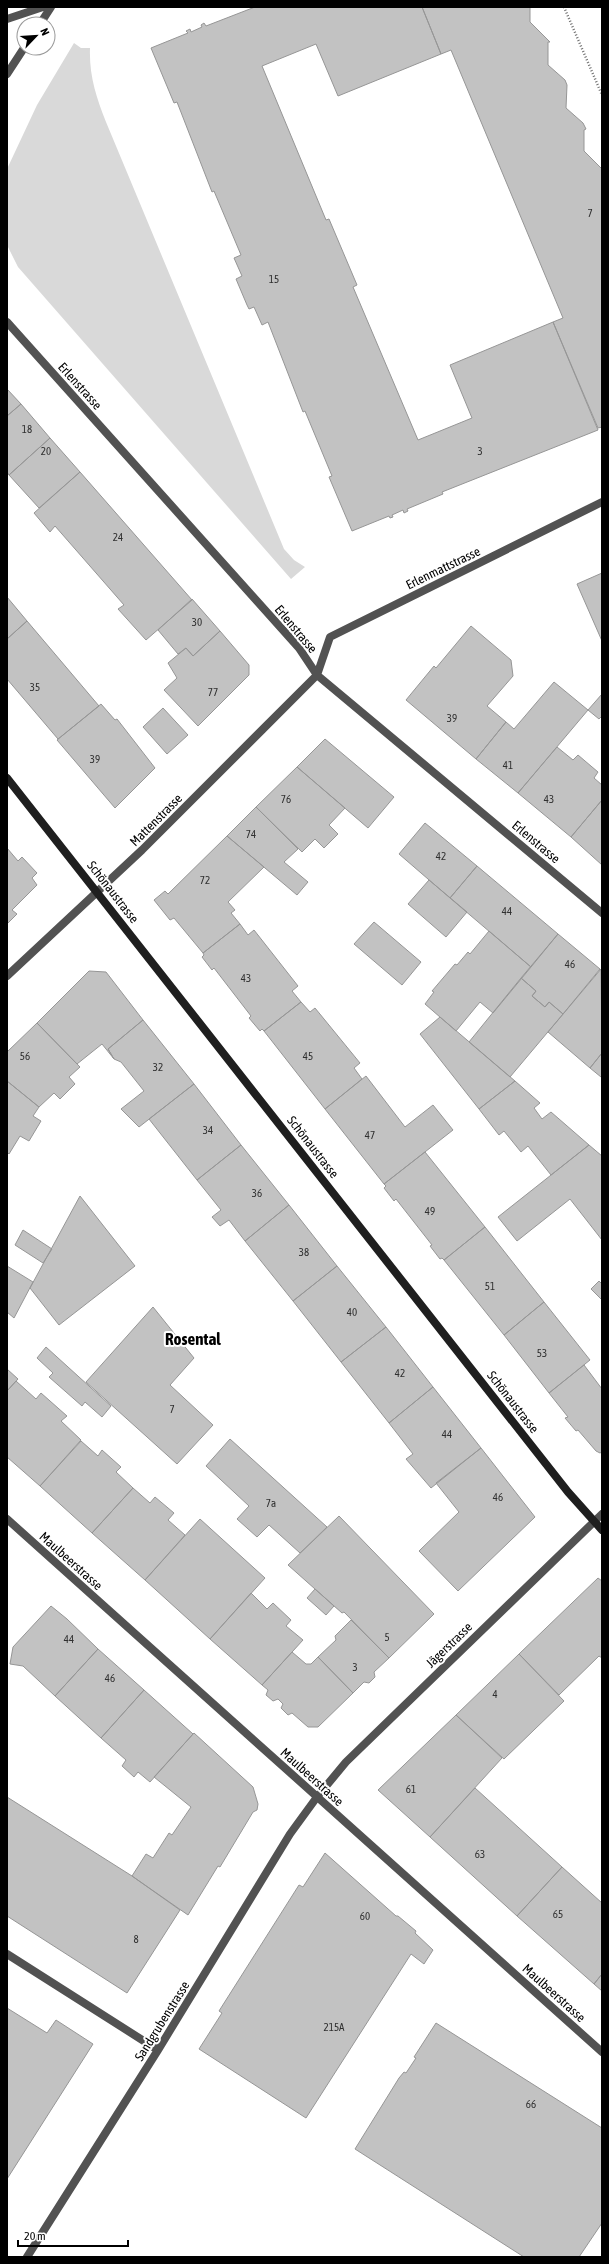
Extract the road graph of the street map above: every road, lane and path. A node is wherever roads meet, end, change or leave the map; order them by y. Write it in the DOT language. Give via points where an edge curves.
graph roads {
  1 [pos="43,7"];
  2 [pos="51,7"];
  3 [pos="564,7"];
  4 [pos="45,16"];
  5 [pos="7,19"];
  6 [pos="19,56"];
  7 [pos="7,74"];
  8 [pos="602,95"];
  9 [pos="7,322"];
  10 [pos="602,502"];
  11 [pos="317,675"];
  12 [pos="7,778"];
  13 [pos="98,893"];
  14 [pos="602,913"];
  15 [pos="7,976"];
  16 [pos="602,1514"];
  17 [pos="7,1519"];
  18 [pos="594,1522"];
  19 [pos="602,1530"];
  20 [pos="317,1798"];
  21 [pos="7,1954"];
  22 [pos="158,2050"];
  23 [pos="602,2052"];
  24 [pos="27,2257"];
  1 -- 5 [label="street"];
  2 -- 4 [label="street"];
  3 -- 8 [label="path"];
  6 -- 7 [label="street"];
  9 -- 11 [label="street, Erlenstrasse" via="299,648"];
  10 -- 11 [label="street, Erlenmattstrasse" via="330,637"];
  11 -- 13 [label="street, Mattenstrasse"];
  11 -- 14 [label="street, Erlenstrasse"];
  12 -- 13 [label="street, Schönaustrasse"];
  13 -- 15 [label="street, Mattenstrasse"];
  13 -- 18 [label="street, Schönaustrasse"];
  16 -- 18 [label="street, Jägerstrasse"];
  17 -- 20 [label="street, Maulbeerstrasse"];
  18 -- 19 [label="street, Schönaustrasse"];
  18 -- 20 [label="street, Jägerstrasse" via="346,1762"];
  20 -- 22 [label="street, Sandgrubenstrasse" via="290,1834"];
  20 -- 23 [label="street, Maulbeerstrasse"];
  21 -- 22 [label="street"];
  22 -- 24 [label="street, Sandgrubenstrasse"];
}
